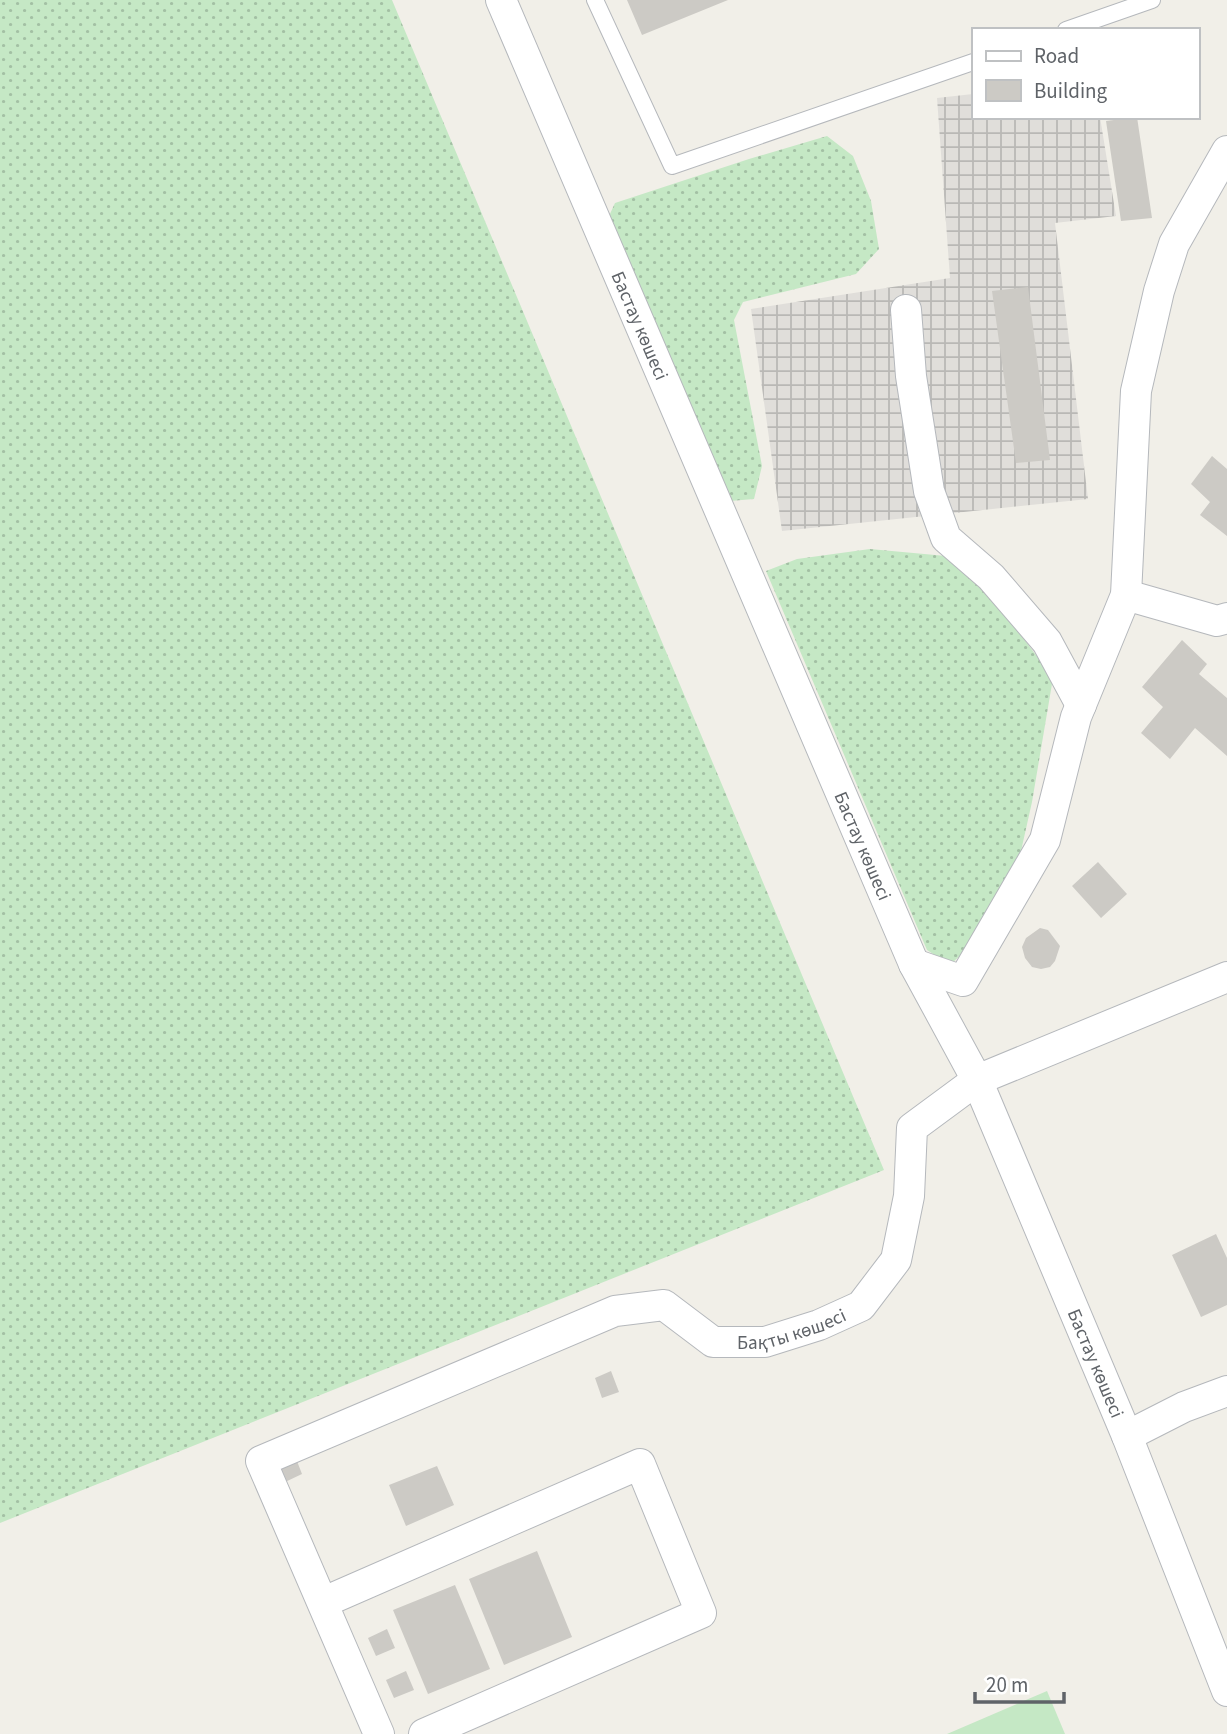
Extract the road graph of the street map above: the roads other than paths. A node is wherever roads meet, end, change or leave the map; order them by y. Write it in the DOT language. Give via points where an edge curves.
graph roads {
  1 [pos="501,0"];
  2 [pos="596,0"];
  3 [pos="1152,0"];
  4 [pos="1072,28"];
  5 [pos="972,62"];
  6 [pos="1227,151"];
  7 [pos="906,310"];
  8 [pos="1126,595"];
  9 [pos="1227,618"];
  10 [pos="1081,705"];
  11 [pos="914,964"];
  12 [pos="1227,977"];
  13 [pos="977,1080"];
  14 [pos="1227,1391"];
  15 [pos="1126,1436"];
  16 [pos="324,1602"];
  17 [pos="1227,1691"];
  18 [pos="379,1734"];
  19 [pos="424,1734"];
  1 -- 11 [label="street, Бастау көшесі"];
  2 -- 5 [label="lane" via="672,166"];
  3 -- 4 [label="lane"];
  6 -- 8 [label="street" via="1174,244 1136,391"];
  7 -- 10 [label="street" via="929,491 946,538 991,577 1047,642"];
  8 -- 9 [label="street" via="1217,621"];
  8 -- 10 [label="street"];
  10 -- 11 [label="street" via="1045,840 963,981"];
  11 -- 13 [label="street, Бастау көшесі"];
  12 -- 13 [label="street, Бақты көшесі"];
  13 -- 15 [label="street, Бастау көшесі"];
  13 -- 16 [label="street, Бақты көшесі" via="912,1128 909,1196 896,1260 861,1306 765,1342 713,1342 664,1305 615,1311 261,1461"];
  14 -- 15 [label="street"];
  15 -- 17 [label="street, Бастау көшесі"];
  16 -- 18 [label="street"];
  16 -- 19 [label="street" via="640,1464 701,1612"];
}
